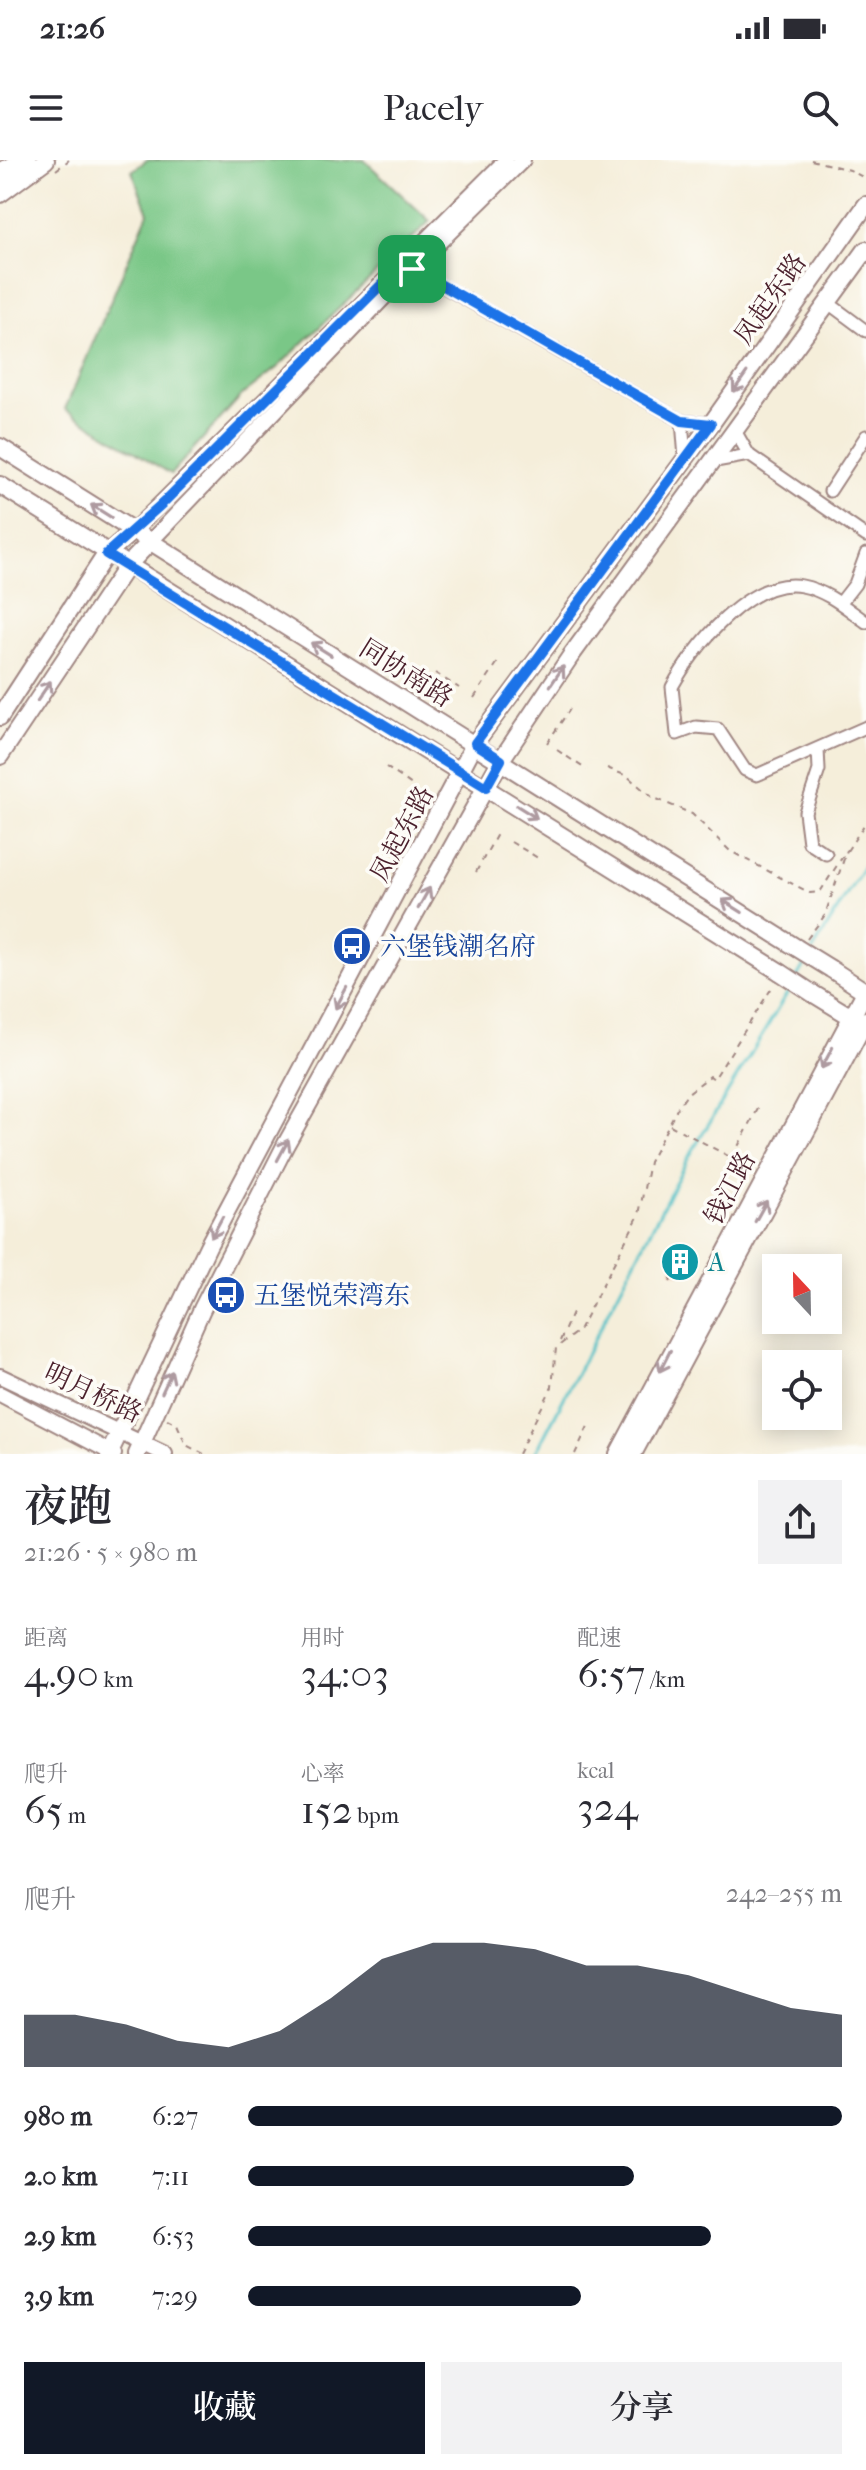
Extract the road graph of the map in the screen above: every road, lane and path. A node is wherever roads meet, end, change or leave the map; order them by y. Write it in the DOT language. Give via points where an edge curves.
graph roads {
  1 [pos="46,160"];
  2 [pos="506,160"];
  3 [pos="523,160"];
  4 [pos="811,160"];
  5 [pos="24,161"];
  6 [pos="0,174"];
  7 [pos="866,179"];
  8 [pos="0,194"];
  9 [pos="866,205"];
  10 [pos="866,250"];
  11 [pos="408,266"];
  12 [pos="827,302"];
  13 [pos="866,331"];
  14 [pos="682,421"];
  15 [pos="711,424"];
  16 [pos="734,429"];
  17 [pos="866,436"];
  18 [pos="0,447"];
  19 [pos="749,455"];
  20 [pos="685,458"];
  21 [pos="710,462"];
  22 [pos="0,485"];
  23 [pos="830,491"];
  24 [pos="133,531"];
  25 [pos="866,536"];
  26 [pos="150,542"];
  27 [pos="106,554"];
  28 [pos="866,554"];
  29 [pos="127,566"];
  30 [pos="841,602"];
  31 [pos="866,622"];
  32 [pos="498,662"];
  33 [pos="435,673"];
  34 [pos="459,688"];
  35 [pos="474,698"];
  36 [pos="570,709"];
  37 [pos="0,717"];
  38 [pos="866,727"];
  39 [pos="475,743"];
  40 [pos="547,743"];
  41 [pos="818,749"];
  42 [pos="557,750"];
  43 [pos="0,756"];
  44 [pos="501,760"];
  45 [pos="386,767"];
  46 [pos="607,768"];
  47 [pos="587,770"];
  48 [pos="461,774"];
  49 [pos="412,785"];
  50 [pos="486,787"];
  51 [pos="423,791"];
  52 [pos="866,822"];
  53 [pos="401,830"];
  54 [pos="497,834"];
  55 [pos="511,842"];
  56 [pos="847,850"];
  57 [pos="826,854"];
  58 [pos="538,858"];
  59 [pos="476,872"];
  60 [pos="799,949"];
  61 [pos="777,978"];
  62 [pos="866,991"];
  63 [pos="861,1021"];
  64 [pos="760,1105"];
  65 [pos="669,1124"];
  66 [pos="684,1254"];
  67 [pos="670,1282"];
  68 [pos="572,1313"];
  69 [pos="560,1342"];
  70 [pos="0,1376"];
  71 [pos="0,1394"];
  72 [pos="153,1412"];
  73 [pos="589,1424"];
  74 [pos="119,1432"];
  75 [pos="139,1448"];
  76 [pos="111,1453"];
  77 [pos="165,1454"];
  78 [pos="204,1454"];
  79 [pos="518,1454"];
  80 [pos="575,1454"];
  81 [pos="618,1454"];
  82 [pos="633,1454"];
  1 -- 8 [label="main road"];
  2 -- 11 [label="street"];
  3 -- 11 [label="street"];
  4 -- 7 [label="path"];
  5 -- 6 [label="highway"];
  9 -- 15 [label="main road, 凤起东路, one-way"];
  10 -- 12 [label="main road, 凤起东路"];
  11 -- 14 [label="street"];
  11 -- 24 [label="street"];
  11 -- 26 [label="street"];
  12 -- 13 [label="street"];
  12 -- 16 [label="main road, 凤起东路"];
  14 -- 15 [label="street"];
  14 -- 20 [label="street"];
  15 -- 20 [label="main road, 凤起东路"];
  16 -- 19 [label="street"];
  16 -- 21 [label="main road, 凤起东路"];
  17 -- 23 [label="street"];
  24 -- 18 [label="main road, 同协南路, one-way"];
  19 -- 21 [label="street"];
  19 -- 25 [label="street"];
  20 -- 39 [label="main road, 凤起东路"];
  44 -- 21 [label="main road, 凤起东路, one-way"];
  22 -- 27 [label="main road"];
  24 -- 26 [label="main road, 同协南路"];
  24 -- 27 [label="main road"];
  26 -- 29 [label="main road"];
  39 -- 26 [label="main road, 同协南路, one-way"];
  27 -- 29 [label="main road"];
  27 -- 37 [label="main road"];
  28 -- 30 [label="street" via="855,584"];
  43 -- 29 [label="main road, one-way"];
  29 -- 48 [label="main road"];
  30 -- 31 [label="street"];
  30 -- 41 [label="street" via="798,585 757,597 729,612 709,633 672,687 677,734 696,727 718,729 745,770 767,773"];
  32 -- 35 [label="path"];
  33 -- 34 [label="path"];
  36 -- 40 [label="path"];
  38 -- 41 [label="street"];
  39 -- 44 [label="main road, 同协南路"];
  39 -- 48 [label="main road, 凤起东路"];
  41 -- 57 [label="street" via="819,770 805,812 809,843"];
  42 -- 47 [label="path"];
  44 -- 50 [label="main road, 凤起东路"];
  60 -- 44 [label="main road, 同协南路, one-way"];
  45 -- 49 [label="path"];
  46 -- 56 [label="path" via="627,776 652,797 692,814 730,851 810,893 820,892"];
  48 -- 50 [label="main road"];
  48 -- 74 [label="main road, 凤起东路, one-way" via="208,1246"];
  50 -- 61 [label="main road, one-way"];
  72 -- 50 [label="main road, 凤起东路, one-way" via="286,1144"];
  51 -- 53 [label="path"];
  52 -- 56 [label="path"];
  54 -- 59 [label="path"];
  55 -- 58 [label="path"];
  56 -- 60 [label="path" via="825,915"];
  60 -- 62 [label="main road, 同协南路, bridge"];
  61 -- 63 [label="main road, bridge"];
  61 -- 65 [label="path" via="714,1079 710,1076 688,1093"];
  62 -- 63 [label="main road, 钱江路"];
  63 -- 81 [label="main road, 钱江路, one-way"];
  82 -- 63 [label="main road, 钱江路, one-way"];
  64 -- 65 [label="path" via="732,1158"];
  65 -- 69 [label="path" via="649,1162 639,1215 579,1330"];
  66 -- 67 [label="path"];
  68 -- 69 [label="path"];
  69 -- 79 [label="path" via="552,1387"];
  70 -- 74 [label="street, 明月桥路"];
  71 -- 76 [label="street, 明月桥路"];
  72 -- 75 [label="main road, 凤起东路"];
  72 -- 78 [label="path" via="177,1424 186,1445"];
  73 -- 80 [label="path"];
  74 -- 75 [label="street, 明月桥路"];
  74 -- 76 [label="main road, 凤起东路"];
  75 -- 77 [label="street, 明月桥路"];
}
